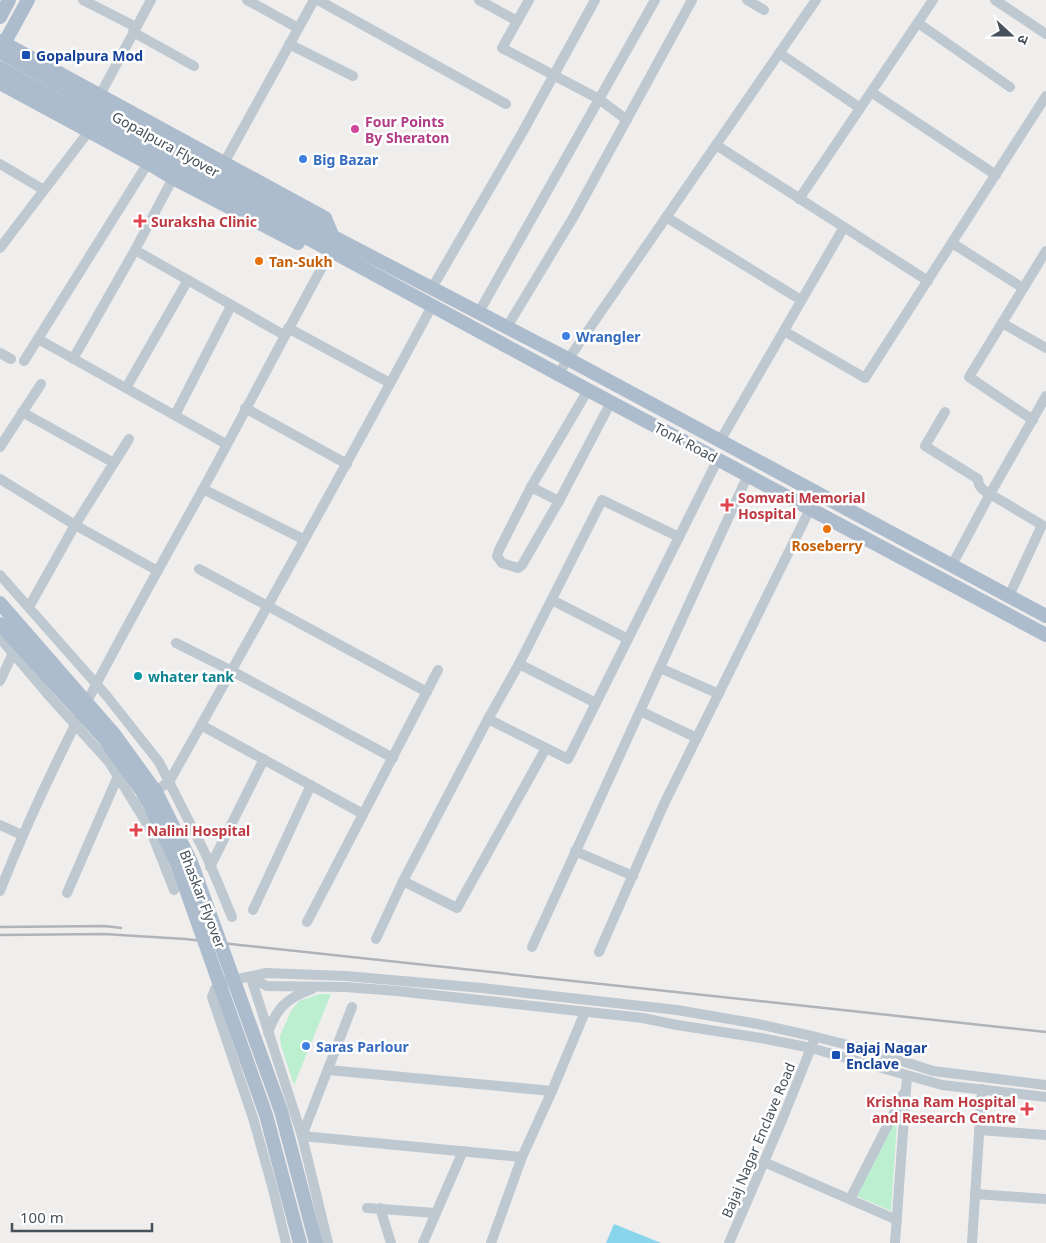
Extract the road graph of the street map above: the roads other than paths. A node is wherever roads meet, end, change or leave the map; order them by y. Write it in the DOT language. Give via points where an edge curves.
graph roads {
  1 [pos="9,0"];
  2 [pos="28,0"];
  3 [pos="84,0"];
  4 [pos="150,0"];
  5 [pos="247,0"];
  6 [pos="314,0"];
  7 [pos="318,0"];
  8 [pos="480,0"];
  9 [pos="529,0"];
  10 [pos="595,0"];
  11 [pos="655,0"];
  12 [pos="692,0"];
  13 [pos="747,0"];
  14 [pos="816,0"];
  15 [pos="934,0"];
  16 [pos="996,0"];
  17 [pos="764,10"];
  18 [pos="0,17"];
  19 [pos="517,21"];
  20 [pos="918,24"];
  21 [pos="298,28"];
  22 [pos="134,29"];
  23 [pos="1046,34"];
  24 [pos="289,44"];
  25 [pos="1,47"];
  26 [pos="779,53"];
  27 [pos="194,66"];
  28 [pos="0,68"];
  29 [pos="554,74"];
  30 [pos="353,76"];
  31 [pos="0,83"];
  32 [pos="1010,87"];
  33 [pos="871,92"];
  34 [pos="100,95"];
  35 [pos="1046,96"];
  36 [pos="599,98"];
  37 [pos="506,104"];
  38 [pos="860,108"];
  39 [pos="142,118"];
  40 [pos="627,120"];
  41 [pos="89,131"];
  42 [pos="716,145"];
  43 [pos="124,150"];
  44 [pos="148,163"];
  45 [pos="224,163"];
  46 [pos="0,164"];
  47 [pos="996,175"];
  48 [pos="173,178"];
  49 [pos="44,190"];
  50 [pos="799,199"];
  51 [pos="666,217"];
  52 [pos="293,223"];
  53 [pos="844,227"];
  54 [pos="332,235"];
  55 [pos="4,236"];
  56 [pos="952,242"];
  57 [pos="0,248"];
  58 [pos="135,250"];
  59 [pos="329,250"];
  60 [pos="1046,251"];
  61 [pos="1043,262"];
  62 [pos="188,280"];
  63 [pos="928,280"];
  64 [pos="432,288"];
  65 [pos="1023,288"];
  66 [pos="802,300"];
  67 [pos="231,306"];
  68 [pos="432,306"];
  69 [pos="479,312"];
  70 [pos="1002,323"];
  71 [pos="507,327"];
  72 [pos="784,331"];
  73 [pos="286,332"];
  74 [pos="38,339"];
  75 [pos="1046,348"];
  76 [pos="0,353"];
  77 [pos="10,359"];
  78 [pos="73,359"];
  79 [pos="568,359"];
  80 [pos="24,361"];
  81 [pos="558,374"];
  82 [pos="390,383"];
  83 [pos="41,384"];
  84 [pos="126,388"];
  85 [pos="588,390"];
  86 [pos="1046,396"];
  87 [pos="611,402"];
  88 [pos="245,408"];
  89 [pos="22,412"];
  90 [pos="945,412"];
  91 [pos="175,415"];
  92 [pos="1033,420"];
  93 [pos="129,439"];
  94 [pos="720,441"];
  95 [pos="226,444"];
  96 [pos="0,447"];
  97 [pos="718,460"];
  98 [pos="114,463"];
  99 [pos="347,464"];
  100 [pos="748,476"];
  101 [pos="0,479"];
  102 [pos="531,487"];
  103 [pos="203,489"];
  104 [pos="990,494"];
  105 [pos="559,501"];
  106 [pos="810,508"];
  107 [pos="75,525"];
  108 [pos="1044,526"];
  109 [pos="679,537"];
  110 [pos="303,539"];
  111 [pos="952,565"];
  112 [pos="199,569"];
  113 [pos="158,571"];
  114 [pos="0,575"];
  115 [pos="1009,596"];
  116 [pos="552,600"];
  117 [pos="0,603"];
  118 [pos="267,606"];
  119 [pos="28,607"];
  120 [pos="1046,616"];
  121 [pos="0,624"];
  122 [pos="1046,635"];
  123 [pos="0,638"];
  124 [pos="628,639"];
  125 [pos="176,643"];
  126 [pos="13,653"];
  127 [pos="519,664"];
  128 [pos="660,668"];
  129 [pos="438,670"];
  130 [pos="232,671"];
  131 [pos="1,675"];
  132 [pos="95,683"];
  133 [pos="426,692"];
  134 [pos="718,694"];
  135 [pos="596,702"];
  136 [pos="640,711"];
  137 [pos="488,719"];
  138 [pos="75,724"];
  139 [pos="201,725"];
  140 [pos="697,738"];
  141 [pos="546,748"];
  142 [pos="393,758"];
  143 [pos="264,760"];
  144 [pos="118,776"];
  145 [pos="169,782"];
  146 [pos="311,785"];
  147 [pos="136,804"];
  148 [pos="363,814"];
  149 [pos="0,824"];
  150 [pos="22,835"];
  151 [pos="575,851"];
  152 [pos="210,867"];
  153 [pos="633,876"];
  154 [pos="403,881"];
  155 [pos="174,890"];
  156 [pos="0,891"];
  157 [pos="67,893"];
  158 [pos="253,910"];
  159 [pos="232,917"];
  160 [pos="307,922"];
  161 [pos="376,938"];
  162 [pos="532,947"];
  163 [pos="599,952"];
  164 [pos="251,978"];
  165 [pos="318,987"];
  166 [pos="352,1007"];
  167 [pos="585,1012"];
  168 [pos="268,1033"];
  169 [pos="816,1037"];
  170 [pos="811,1048"];
  171 [pos="328,1070"];
  172 [pos="907,1076"];
  173 [pos="1046,1085"];
  174 [pos="907,1089"];
  175 [pos="982,1089"];
  176 [pos="552,1091"];
  177 [pos="1046,1096"];
  178 [pos="979,1130"];
  179 [pos="1046,1135"];
  180 [pos="302,1136"];
  181 [pos="463,1151"];
  182 [pos="522,1156"];
  183 [pos="764,1162"];
  184 [pos="975,1194"];
  185 [pos="850,1199"];
  186 [pos="1046,1199"];
  187 [pos="367,1208"];
  188 [pos="380,1208"];
  189 [pos="436,1213"];
  190 [pos="897,1220"];
  191 [pos="731,1242"];
  192 [pos="286,1243"];
  193 [pos="300,1243"];
  194 [pos="316,1243"];
  195 [pos="328,1243"];
  196 [pos="391,1243"];
  197 [pos="422,1243"];
  198 [pos="491,1243"];
  199 [pos="895,1243"];
  200 [pos="972,1243"];
  1 -- 18 [label="main road"];
  2 -- 25 [label="main road"];
  3 -- 22 [label="street"];
  4 -- 22 [label="street"];
  5 -- 21 [label="street"];
  6 -- 21 [label="street"];
  7 -- 37 [label="street"];
  8 -- 19 [label="street"];
  9 -- 19 [label="street"];
  10 -- 29 [label="street"];
  11 -- 36 [label="street"];
  12 -- 40 [label="street"];
  13 -- 17 [label="street"];
  14 -- 26 [label="street"];
  15 -- 20 [label="street"];
  16 -- 23 [label="street"];
  19 -- 29 [label="street" via="502,48"];
  20 -- 32 [label="street"];
  20 -- 33 [label="street"];
  21 -- 24 [label="street"];
  22 -- 27 [label="street"];
  22 -- 34 [label="street"];
  24 -- 30 [label="street"];
  24 -- 45 [label="street"];
  25 -- 34 [label="main road"];
  25 -- 52 [label="main road, Gopalpura Flyover, bridge"];
  26 -- 38 [label="street"];
  26 -- 42 [label="street"];
  28 -- 52 [label="main road, Gopalpura Flyover, bridge"];
  29 -- 36 [label="street"];
  29 -- 64 [label="street"];
  31 -- 41 [label="main road"];
  33 -- 38 [label="street"];
  33 -- 47 [label="street"];
  34 -- 39 [label="main road"];
  35 -- 47 [label="street"];
  36 -- 40 [label="street"];
  36 -- 69 [label="street"];
  38 -- 50 [label="street"];
  39 -- 43 [label="main road"];
  39 -- 45 [label="main road"];
  40 -- 71 [label="street"];
  41 -- 43 [label="main road"];
  41 -- 49 [label="street"];
  42 -- 50 [label="street"];
  42 -- 51 [label="street"];
  43 -- 44 [label="main road"];
  44 -- 48 [label="main road"];
  44 -- 74 [label="street"];
  45 -- 54 [label="main road" via="325,218"];
  46 -- 49 [label="street"];
  47 -- 56 [label="street"];
  48 -- 58 [label="street"];
  48 -- 59 [label="main road" via="311,250"];
  49 -- 55 [label="street"];
  50 -- 53 [label="street"];
  51 -- 66 [label="street"];
  51 -- 79 [label="street"];
  52 -- 54 [label="main road, Gopalpura Flyover"];
  52 -- 59 [label="main road, Gopalpura Flyover"];
  53 -- 63 [label="street"];
  53 -- 66 [label="street"];
  54 -- 64 [label="main road, Tonk Road"];
  55 -- 57 [label="street"];
  56 -- 63 [label="street"];
  56 -- 65 [label="street"];
  58 -- 62 [label="street"];
  58 -- 78 [label="street"];
  59 -- 68 [label="main road, Tonk Road"];
  59 -- 73 [label="street"];
  60 -- 61 [label="street"];
  61 -- 65 [label="street"];
  62 -- 67 [label="street"];
  62 -- 84 [label="street"];
  63 -- 72 [label="street" via="865,378"];
  64 -- 69 [label="main road, Tonk Road"];
  65 -- 70 [label="street"];
  66 -- 72 [label="street"];
  67 -- 73 [label="street"];
  67 -- 91 [label="street"];
  68 -- 81 [label="main road, Tonk Road"];
  68 -- 82 [label="street"];
  69 -- 71 [label="main road, Tonk Road"];
  70 -- 75 [label="street"];
  70 -- 92 [label="street" via="969,377"];
  71 -- 79 [label="main road, Tonk Road"];
  72 -- 94 [label="street"];
  73 -- 82 [label="street"];
  73 -- 88 [label="street"];
  74 -- 78 [label="street"];
  74 -- 80 [label="street"];
  76 -- 77 [label="street"];
  78 -- 84 [label="street"];
  79 -- 81 [label="street"];
  79 -- 94 [label="main road, Tonk Road"];
  81 -- 85 [label="main road, Tonk Road"];
  82 -- 99 [label="street"];
  83 -- 89 [label="street"];
  84 -- 91 [label="street"];
  85 -- 87 [label="main road, Tonk Road"];
  85 -- 102 [label="street"];
  86 -- 92 [label="street"];
  87 -- 97 [label="main road, Tonk Road"];
  87 -- 105 [label="street"];
  88 -- 95 [label="street"];
  88 -- 99 [label="street"];
  89 -- 96 [label="street"];
  89 -- 98 [label="street"];
  90 -- 104 [label="street" via="925,446 978,478 978,484"];
  91 -- 95 [label="street"];
  92 -- 104 [label="street"];
  93 -- 98 [label="street"];
  94 -- 111 [label="main road, Tonk Road"];
  95 -- 103 [label="street"];
  97 -- 100 [label="main road, Tonk Road"];
  97 -- 109 [label="street"];
  98 -- 107 [label="street"];
  99 -- 110 [label="street"];
  100 -- 106 [label="main road, Tonk Road"];
  100 -- 128 [label="street"];
  101 -- 107 [label="street"];
  102 -- 105 [label="street"];
  102 -- 105 [label="street" via="499,550 497,556 502,563 518,568 522,565"];
  103 -- 110 [label="street"];
  103 -- 113 [label="street"];
  104 -- 108 [label="street"];
  104 -- 111 [label="street"];
  106 -- 122 [label="main road, Tonk Road"];
  106 -- 134 [label="street"];
  107 -- 113 [label="street"];
  107 -- 119 [label="street"];
  108 -- 115 [label="street"];
  109 -- 116 [label="street" via="602,500"];
  109 -- 124 [label="street"];
  110 -- 118 [label="street"];
  111 -- 115 [label="main road, Tonk Road"];
  112 -- 118 [label="street"];
  113 -- 132 [label="street"];
  114 -- 119 [label="street"];
  115 -- 120 [label="main road, Tonk Road"];
  116 -- 124 [label="street"];
  116 -- 127 [label="street"];
  117 -- 194 [label="main road, Bhaskar Flyover, bridge" via="114,734 156,792 186,854 282,1111"];
  118 -- 130 [label="street"];
  118 -- 133 [label="street"];
  119 -- 132 [label="street"];
  121 -- 193 [label="main road, Bhaskar Flyover, bridge" via="104,738 146,798 177,864 266,1115"];
  123 -- 126 [label="street"];
  124 -- 135 [label="street"];
  125 -- 130 [label="street"];
  126 -- 131 [label="street"];
  126 -- 138 [label="street"];
  127 -- 135 [label="street"];
  127 -- 137 [label="street"];
  128 -- 134 [label="street"];
  128 -- 136 [label="street"];
  129 -- 133 [label="street"];
  130 -- 139 [label="street"];
  130 -- 142 [label="street"];
  132 -- 138 [label="street"];
  132 -- 145 [label="street" via="159,762"];
  133 -- 142 [label="street"];
  134 -- 140 [label="street"];
  135 -- 141 [label="street" via="568,759"];
  136 -- 140 [label="street"];
  136 -- 151 [label="street"];
  137 -- 141 [label="street"];
  137 -- 154 [label="street"];
  138 -- 144 [label="street" via="110,762"];
  138 -- 150 [label="street"];
  139 -- 143 [label="street"];
  139 -- 145 [label="street"];
  140 -- 153 [label="street"];
  141 -- 154 [label="street" via="457,908"];
  142 -- 148 [label="street"];
  143 -- 146 [label="street"];
  143 -- 152 [label="street"];
  144 -- 147 [label="street"];
  144 -- 157 [label="street"];
  145 -- 147 [label="street"];
  145 -- 152 [label="street"];
  146 -- 148 [label="street"];
  146 -- 158 [label="street"];
  147 -- 155 [label="street" via="150,829"];
  148 -- 160 [label="street"];
  149 -- 150 [label="street"];
  150 -- 156 [label="street"];
  151 -- 153 [label="street"];
  151 -- 162 [label="street"];
  152 -- 159 [label="street"];
  153 -- 163 [label="street"];
  154 -- 161 [label="street"];
  164 -- 165 [label="street" via="267,986"];
  164 -- 168 [label="street"];
  164 -- 169 [label="street" via="266,973 346,976 521,992 677,1010"];
  164 -- 192 [label="street" via="224,982 215,989 212,997 254,1118"];
  165 -- 167 [label="street" via="396,991"];
  165 -- 168 [label="street" via="278,1009"];
  166 -- 171 [label="street"];
  167 -- 170 [label="street" via="643,1018"];
  167 -- 176 [label="street"];
  168 -- 180 [label="street"];
  169 -- 170 [label="street, Bajaj Nagar Enclave Road"];
  169 -- 173 [label="street" via="933,1071"];
  170 -- 172 [label="street"];
  170 -- 183 [label="street, Bajaj Nagar Enclave Road"];
  171 -- 176 [label="street"];
  171 -- 180 [label="street"];
  172 -- 174 [label="street"];
  172 -- 175 [label="street" via="942,1085"];
  174 -- 185 [label="street"];
  174 -- 190 [label="street"];
  175 -- 177 [label="street"];
  175 -- 178 [label="street"];
  176 -- 182 [label="street"];
  178 -- 179 [label="street"];
  178 -- 184 [label="street"];
  180 -- 181 [label="street"];
  180 -- 195 [label="street"];
  181 -- 182 [label="street"];
  181 -- 189 [label="street"];
  182 -- 198 [label="street"];
  183 -- 185 [label="street"];
  183 -- 191 [label="street, Bajaj Nagar Enclave Road"];
  184 -- 186 [label="street"];
  184 -- 200 [label="street"];
  185 -- 190 [label="street"];
  187 -- 188 [label="street"];
  188 -- 189 [label="street"];
  188 -- 196 [label="street"];
  189 -- 197 [label="street"];
  190 -- 199 [label="street"];
}
